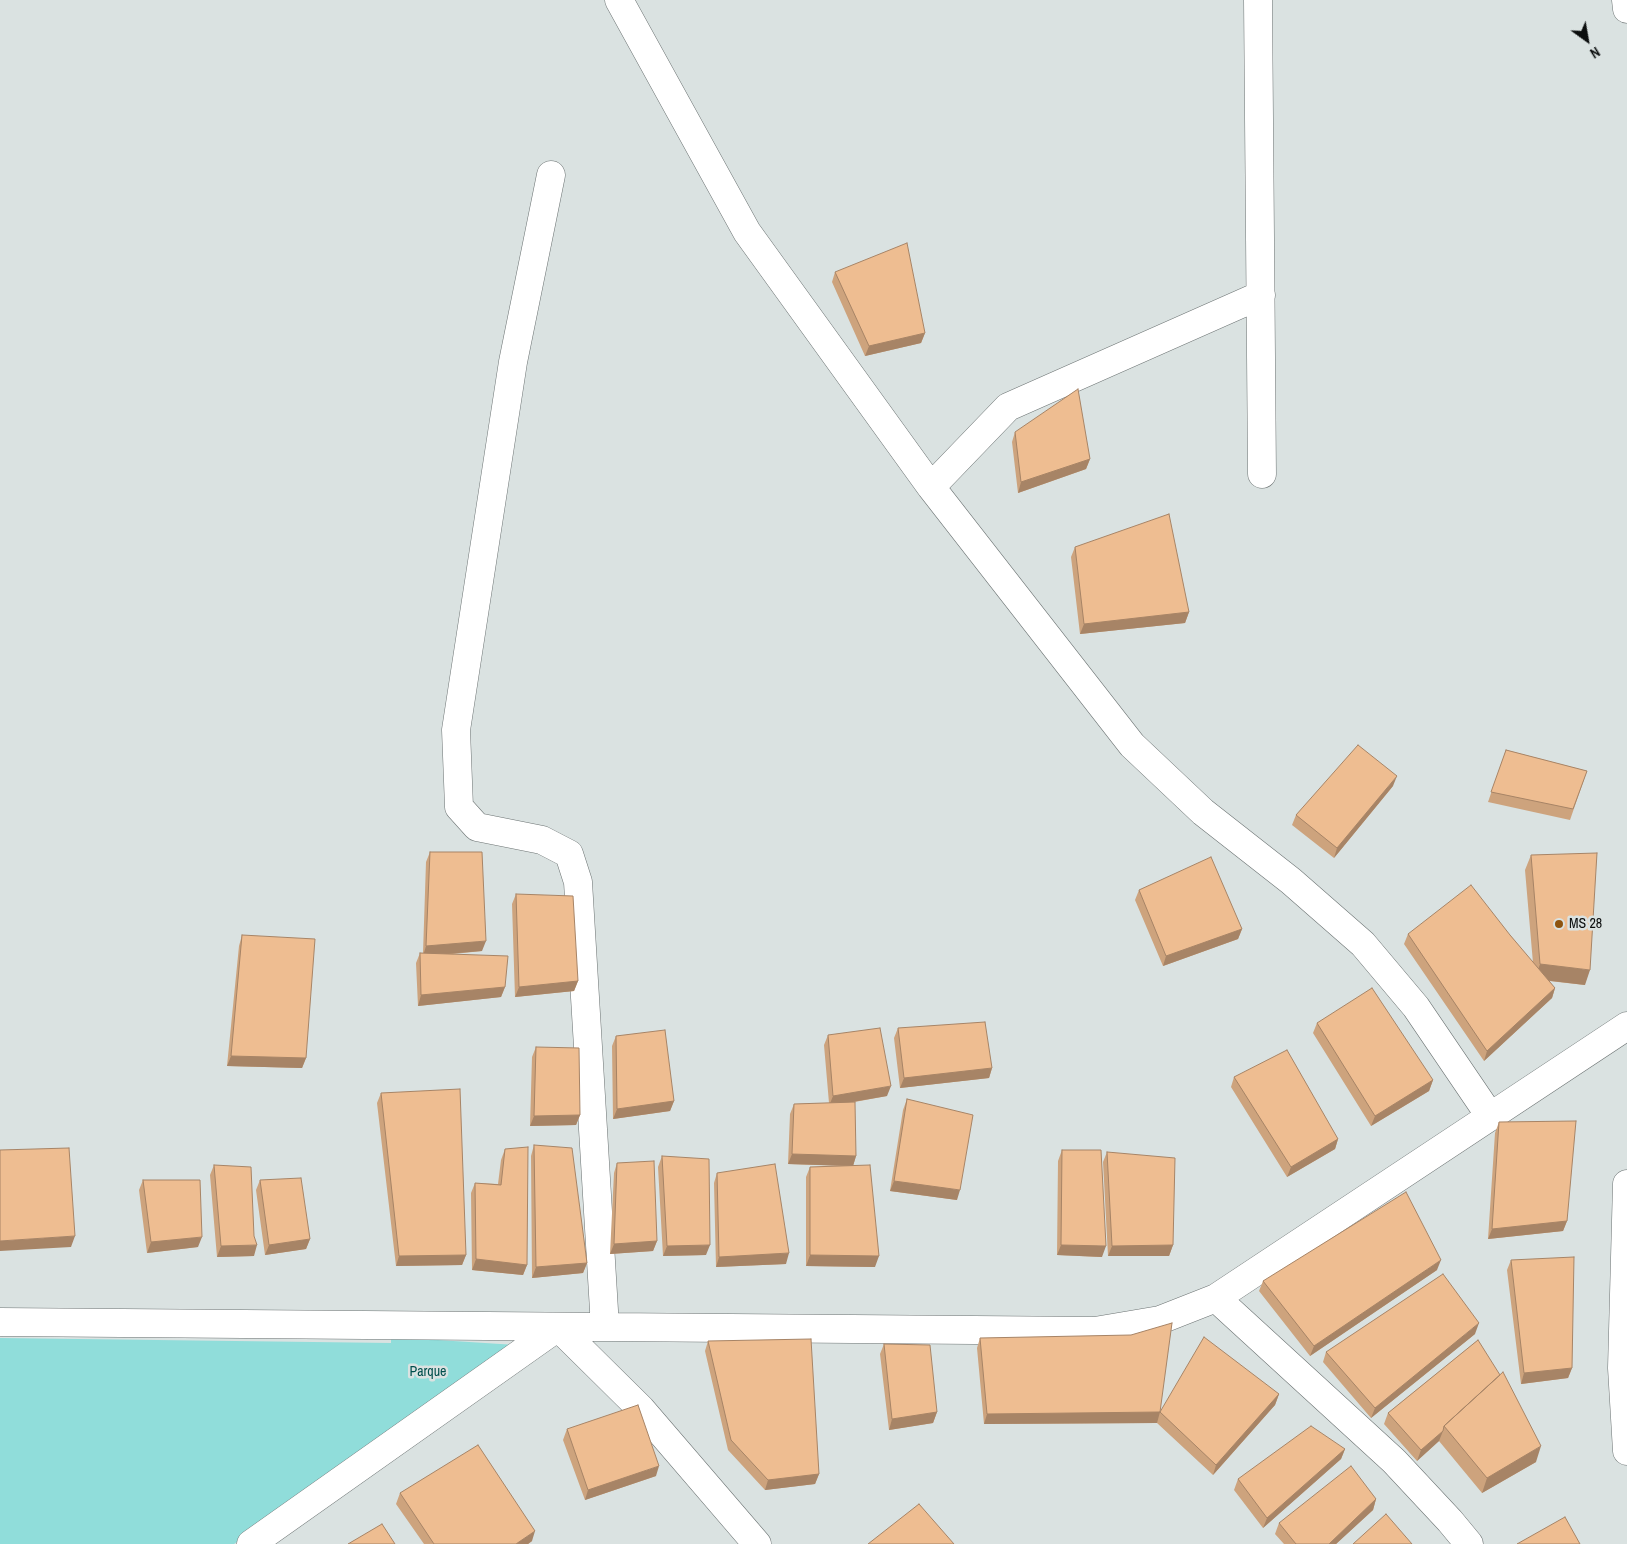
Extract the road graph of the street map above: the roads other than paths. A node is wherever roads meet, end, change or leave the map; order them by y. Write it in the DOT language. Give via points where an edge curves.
graph roads {
  1 [pos="619,0"];
  2 [pos="1258,0"];
  3 [pos="1626,0"];
  4 [pos="1627,9"];
  5 [pos="551,175"];
  6 [pos="1260,295"];
  7 [pos="1262,474"];
  8 [pos="931,486"];
  9 [pos="1627,1026"];
  10 [pos="1490,1116"];
  11 [pos="1627,1184"];
  12 [pos="1216,1298"];
  13 [pos="0,1322"];
  14 [pos="558,1326"];
  15 [pos="605,1327"];
  16 [pos="1627,1451"];
  17 [pos="251,1544"];
  18 [pos="757,1544"];
  19 [pos="1469,1544"];
  1 -- 8 [label="street" via="747,232"];
  2 -- 6 [label="street"];
  3 -- 4 [label="street"];
  5 -- 15 [label="street" via="512,362 456,730 459,807 476,827 542,840 569,854 578,882"];
  6 -- 7 [label="street"];
  6 -- 8 [label="street" via="1008,407"];
  8 -- 10 [label="street" via="1132,745 1203,812 1363,944 1416,1007"];
  9 -- 10 [label="street"];
  10 -- 12 [label="street"];
  11 -- 16 [label="street" via="1622,1368"];
  12 -- 15 [label="street" via="1160,1320 1095,1331"];
  12 -- 19 [label="street" via="1394,1461"];
  13 -- 14 [label="street"];
  14 -- 15 [label="street"];
  14 -- 17 [label="street"];
  14 -- 18 [label="street" via="641,1409"];
}
